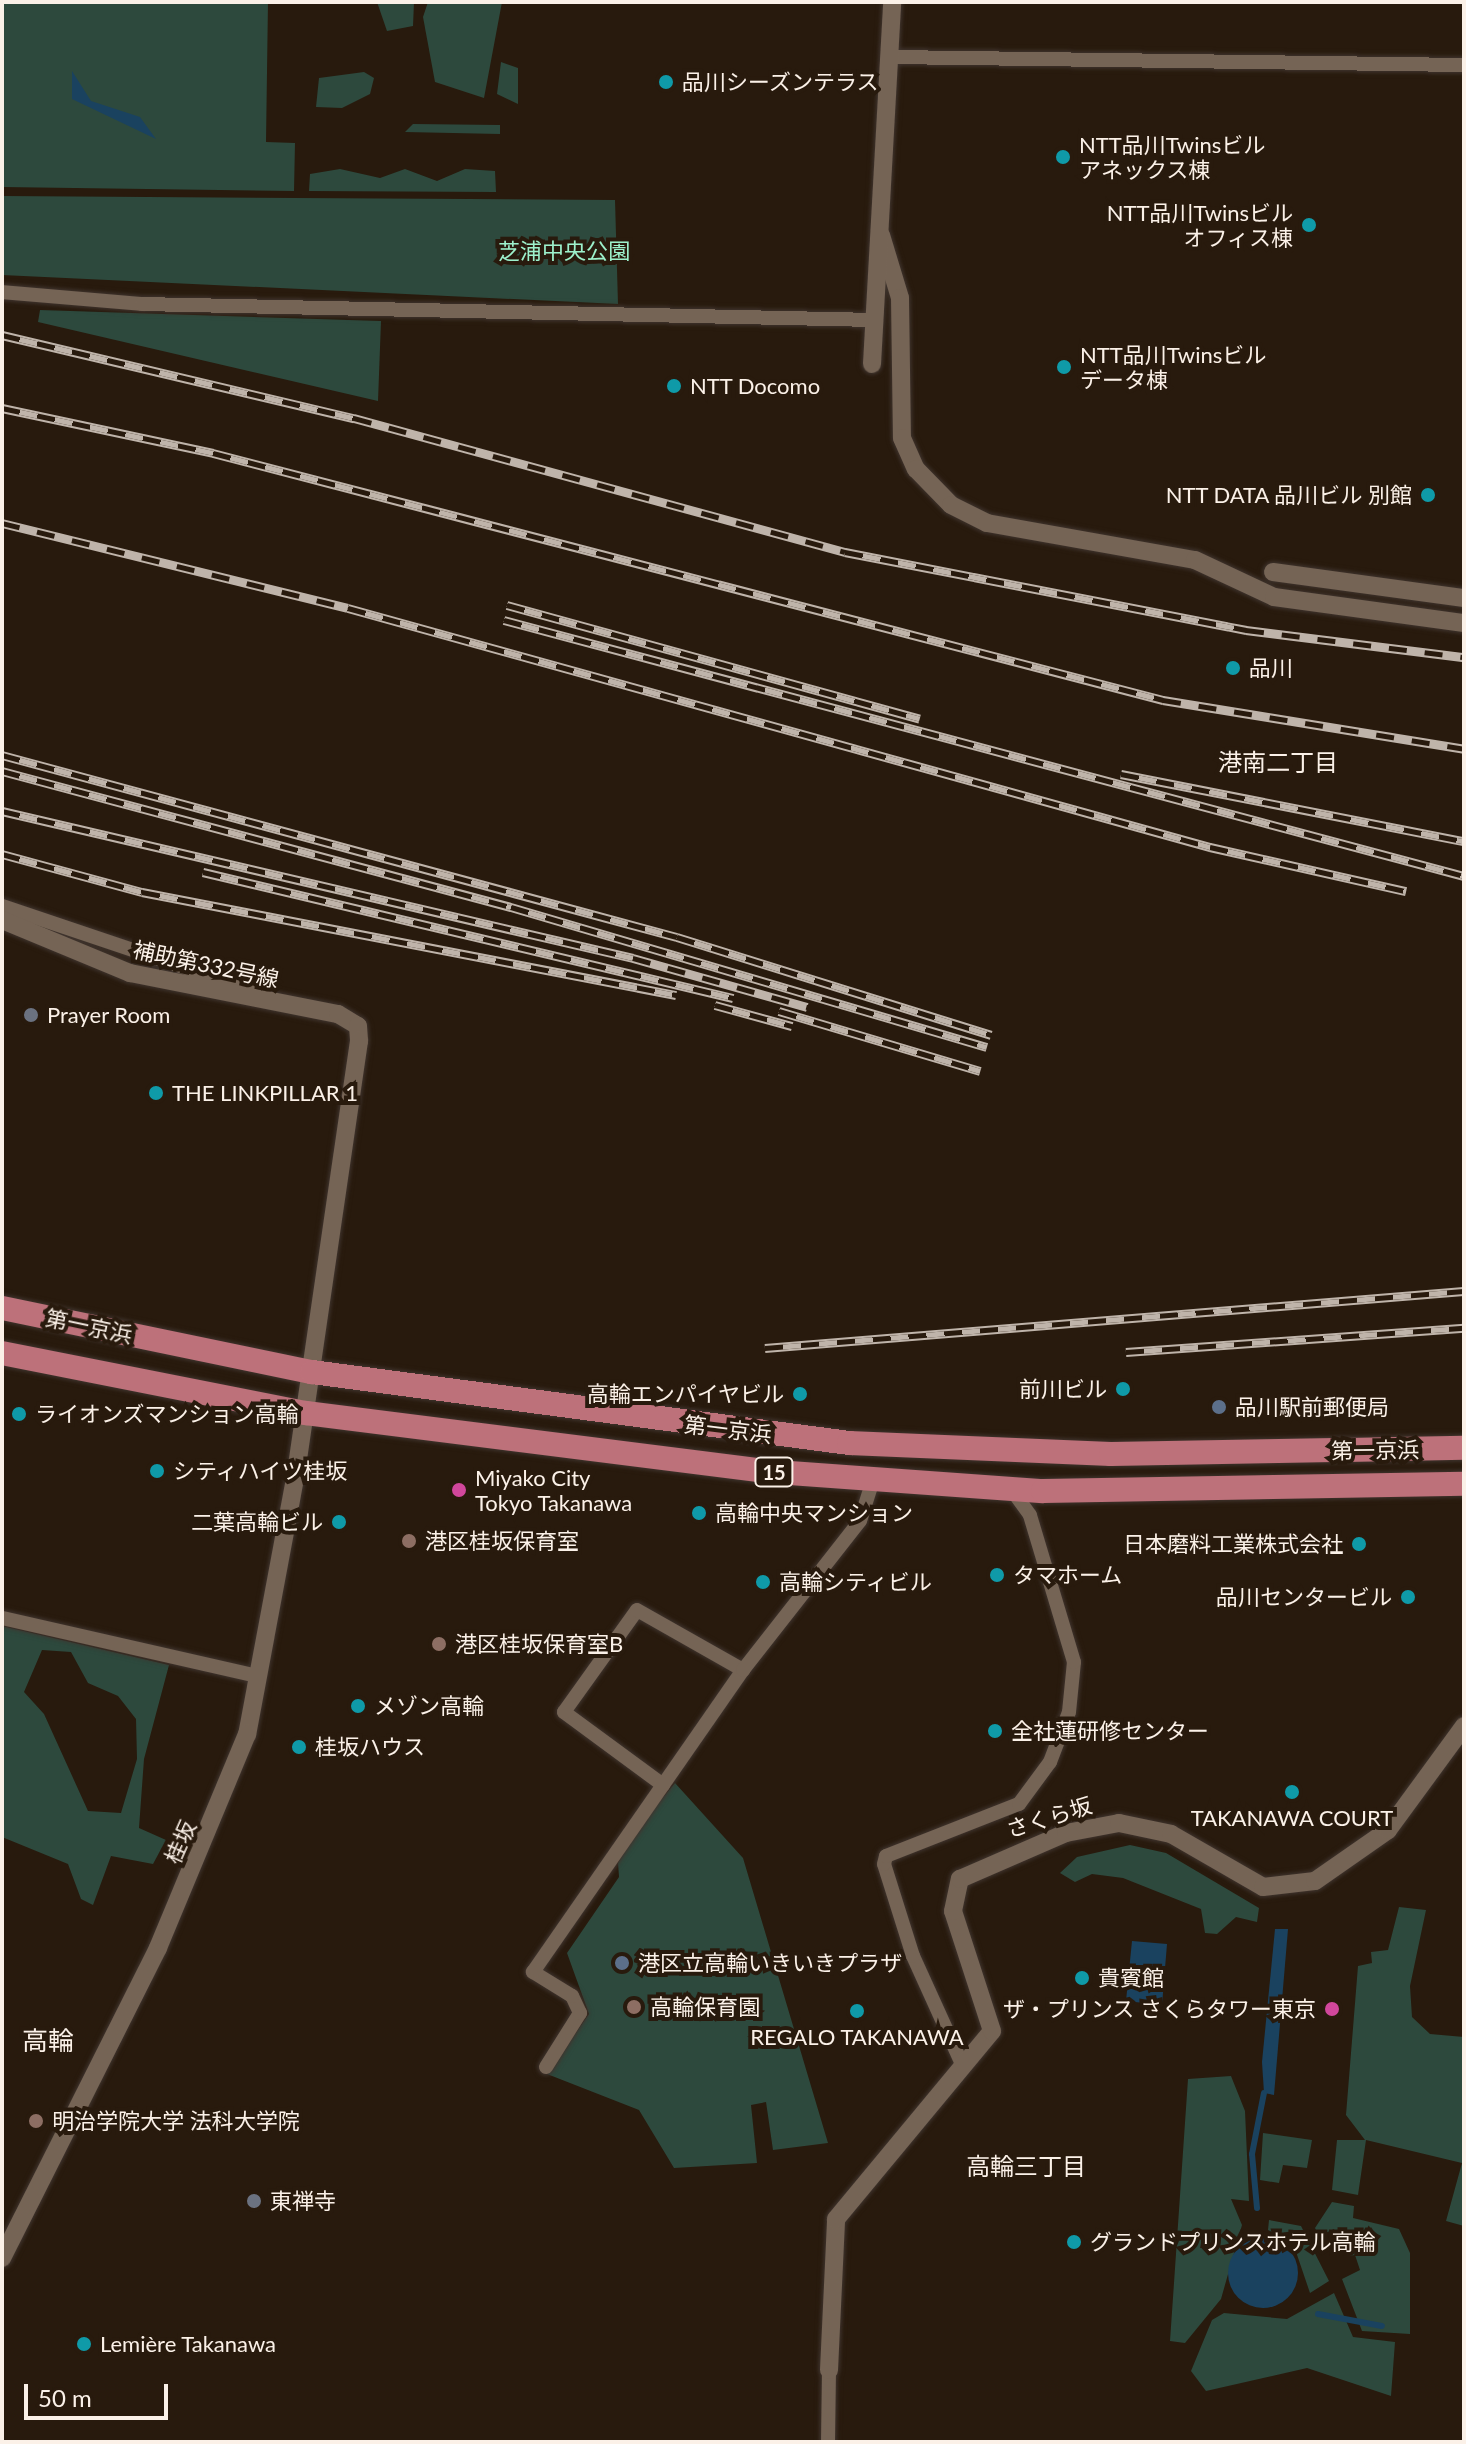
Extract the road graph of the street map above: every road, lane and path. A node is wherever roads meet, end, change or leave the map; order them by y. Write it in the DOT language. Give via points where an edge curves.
graph roads {
  1 [pos="892,2"];
  2 [pos="891,57"];
  3 [pos="1464,65"];
  4 [pos="881,235"];
  5 [pos="2,292"];
  6 [pos="875,320"];
  7 [pos="872,364"];
  8 [pos="1273,572"];
  9 [pos="1464,598"];
  10 [pos="1464,623"];
  11 [pos="2,906"];
  12 [pos="2,920"];
  13 [pos="358,1026"];
  14 [pos="2,1308"];
  15 [pos="194,1348"];
  16 [pos="2,1353"];
  17 [pos="312,1372"];
  18 [pos="186,1390"];
  19 [pos="306,1413"];
  20 [pos="1464,1448"];
  21 [pos="873,1480"];
  22 [pos="1464,1484"];
  23 [pos="1012,1490"];
  24 [pos="2,1618"];
  25 [pos="743,1670"];
  26 [pos="257,1676"];
  27 [pos="1464,1726"];
  28 [pos="663,1785"];
  29 [pos="962,2064"];
  30 [pos="546,2067"];
  31 [pos="2,2258"];
  32 [pos="829,2370"];
  33 [pos="828,2442"];
  1 -- 2 [label="street"];
  2 -- 3 [label="street"];
  2 -- 4 [label="street"];
  4 -- 6 [label="street"];
  4 -- 10 [label="street" via="900,298 902,438 916,469 951,505 987,523 1195,560 1274,597"];
  5 -- 6 [label="street" via="142,304"];
  6 -- 7 [label="street"];
  8 -- 9 [label="street"];
  11 -- 13 [label="street"];
  12 -- 13 [label="street, 補助第332号線" via="130,973 338,1014"];
  13 -- 17 [label="street, 桂坂"];
  14 -- 15 [label="highway, 第一京浜 / 15"];
  15 -- 17 [label="highway, 第一京浜 / 15"];
  15 -- 18 [label="highway"];
  16 -- 18 [label="highway, 第一京浜 / 15"];
  17 -- 19 [label="street, 桂坂"];
  17 -- 20 [label="highway, 第一京浜 / 15" via="849,1443 1111,1454"];
  18 -- 19 [label="highway, 第一京浜 / 15"];
  19 -- 21 [label="highway, 第一京浜 / 15" via="572,1450"];
  19 -- 26 [label="street, 桂坂"];
  21 -- 23 [label="highway, 第一京浜 / 15"];
  21 -- 25 [label="street" via="860,1521"];
  22 -- 23 [label="highway, 第一京浜 / 15"];
  23 -- 29 [label="street" via="1030,1515 1074,1662 1069,1712 1050,1762 1019,1804 886,1856 884,1864 913,1956"];
  24 -- 26 [label="street"];
  25 -- 28 [label="street"];
  25 -- 28 [label="street" via="637,1610 564,1712"];
  26 -- 31 [label="street, 桂坂" via="247,1734 213,1827"];
  27 -- 29 [label="street, さくら坂" via="1388,1830 1315,1881 1263,1887 1171,1834 1119,1823 1066,1833 972,1870 954,1887 953,1911 992,2031"];
  28 -- 30 [label="street" via="533,1972 572,1996 580,2013"];
  29 -- 32 [label="street, さくら坂" via="836,2219"];
  32 -- 33 [label="street"];
}
